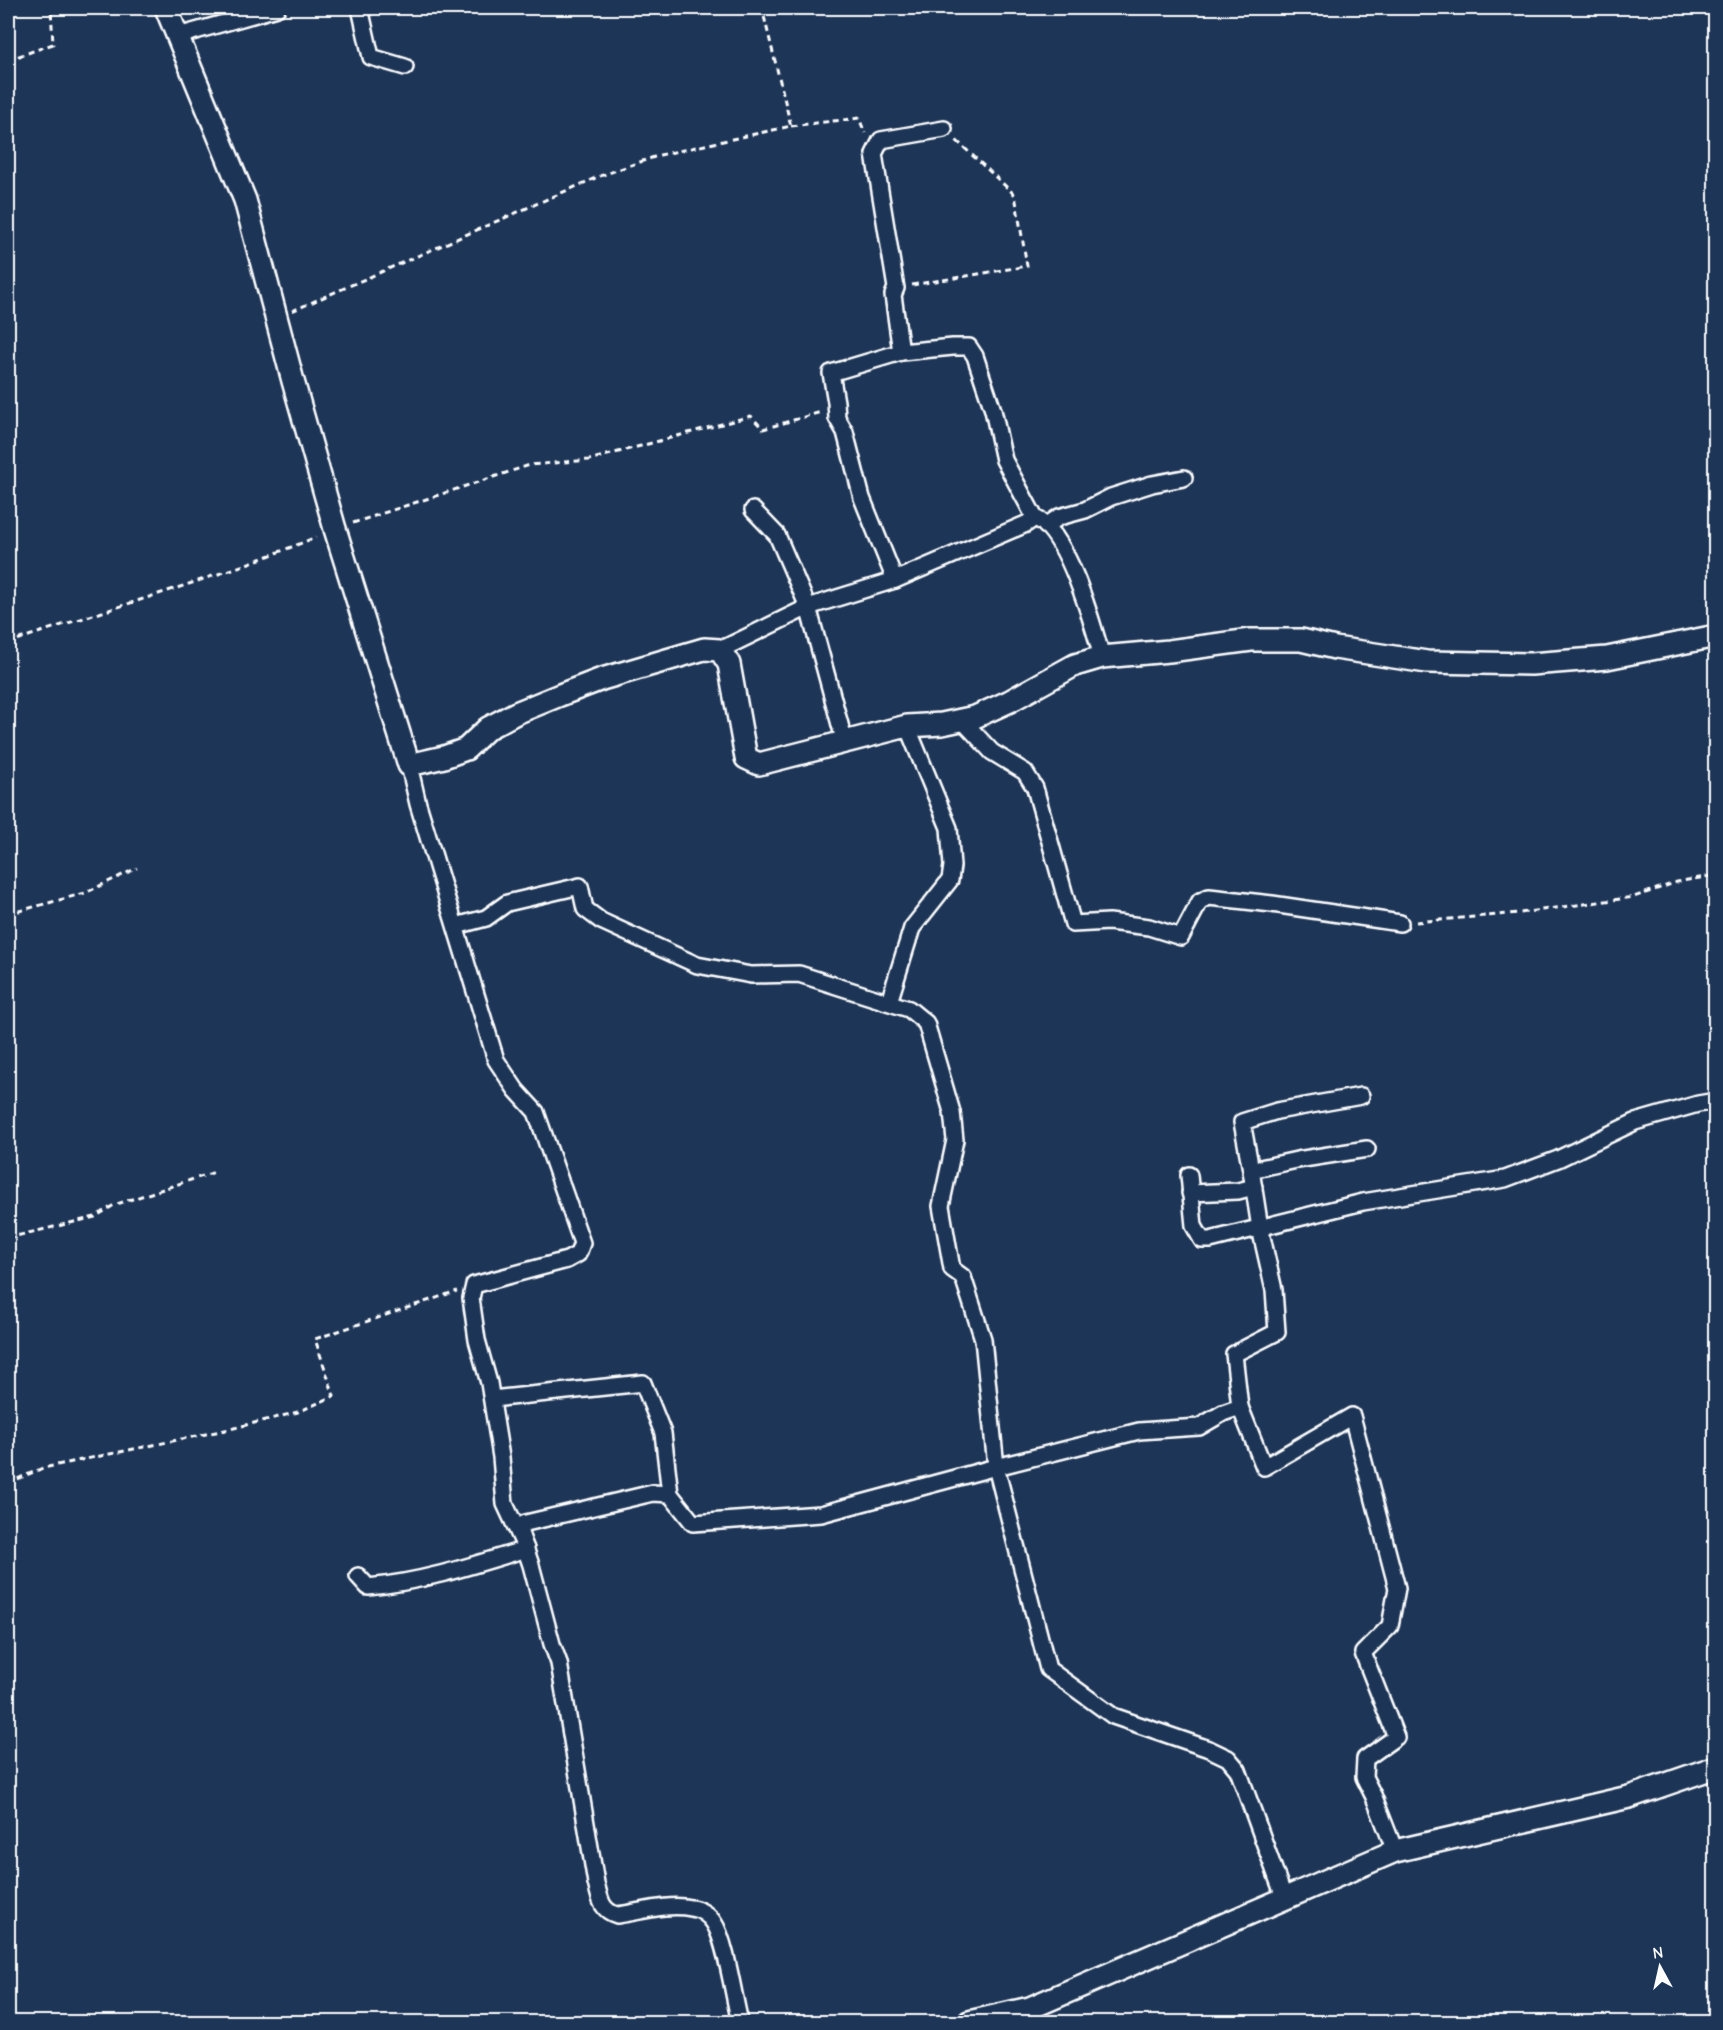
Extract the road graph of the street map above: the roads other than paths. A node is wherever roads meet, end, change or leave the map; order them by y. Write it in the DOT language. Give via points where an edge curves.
graph roads {
  1 [pos="166,8"];
  2 [pos="277,8"];
  3 [pos="360,8"];
  4 [pos="178,36"];
  5 [pos="405,67"];
  6 [pos="944,129"];
  7 [pos="900,352"];
  8 [pos="1184,478"];
  9 [pos="753,510"];
  10 [pos="1040,522"];
  11 [pos="895,580"];
  12 [pos="808,606"];
  13 [pos="1716,636"];
  14 [pos="720,651"];
  15 [pos="1102,657"];
  16 [pos="962,720"];
  17 [pos="907,726"];
  18 [pos="845,743"];
  19 [pos="409,765"];
  20 [pos="1400,923"];
  21 [pos="456,926"];
  22 [pos="889,1002"];
  23 [pos="1360,1096"];
  24 [pos="1716,1101"];
  25 [pos="1367,1149"];
  26 [pos="1251,1170"];
  27 [pos="1189,1175"];
  28 [pos="1254,1187"];
  29 [pos="1190,1193"];
  30 [pos="1260,1228"];
  31 [pos="492,1399"];
  32 [pos="1240,1407"];
  33 [pos="996,1467"];
  34 [pos="670,1494"];
  35 [pos="526,1549"];
  36 [pos="358,1576"];
  37 [pos="1716,1767"];
  38 [pos="1395,1851"];
  39 [pos="1284,1897"];
  40 [pos="740,2022"];
  41 [pos="969,2022"];
  1 -- 4 [label="street"];
  2 -- 4 [label="street"];
  3 -- 5 [label="street" via="371,57"];
  4 -- 19 [label="street" via="245,200 335,529"];
  6 -- 7 [label="street" via="881,140 874,154 896,288 893,295"];
  7 -- 10 [label="street" via="969,347 993,410 1004,460"];
  7 -- 11 [label="street" via="831,373 837,418 862,498"];
  8 -- 10 [label="street" via="1152,484 1085,510"];
  9 -- 12 [label="street" via="777,535"];
  10 -- 11 [label="street" via="1026,524"];
  10 -- 15 [label="street" via="1066,556"];
  11 -- 12 [label="street"];
  12 -- 14 [label="street"];
  12 -- 18 [label="street"];
  13 -- 15 [label="street" via="1607,658 1531,664 1427,662 1301,640 1251,640"];
  14 -- 18 [label="street" via="729,664 746,758 759,764"];
  14 -- 19 [label="street" via="704,649 602,679 516,713 488,728 466,748"];
  15 -- 16 [label="street" via="1076,665 1010,701"];
  16 -- 17 [label="street"];
  16 -- 20 [label="street" via="992,752 1025,772 1035,788 1073,924 1109,922 1149,927 1180,937 1200,902 1209,897"];
  17 -- 18 [label="street"];
  17 -- 22 [label="street" via="949,828 952,866 950,880 912,928"];
  19 -- 21 [label="street"];
  21 -- 22 [label="street" via="486,918 507,903 580,886 585,909 601,921 697,965 751,975 799,974"];
  21 -- 31 [label="street" via="496,1060 536,1112 582,1244 578,1254 567,1260 474,1285 471,1298 477,1340"];
  22 -- 33 [label="street" via="909,1009 926,1023 952,1112 955,1140 941,1206 952,1269 963,1278 983,1339"];
  23 -- 26 [label="street" via="1277,1111 1242,1122"];
  24 -- 30 [label="street" via="1635,1122 1505,1179 1363,1202"];
  25 -- 26 [label="street"];
  26 -- 28 [label="street"];
  27 -- 29 [label="street"];
  28 -- 29 [label="street"];
  28 -- 30 [label="street"];
  29 -- 30 [label="street" via="1194,1226 1202,1239"];
  30 -- 32 [label="street" via="1274,1290 1277,1332 1234,1354"];
  31 -- 34 [label="street" via="642,1383 663,1433"];
  31 -- 35 [label="street" via="505,1504"];
  32 -- 33 [label="street" via="1199,1427 1139,1431"];
  32 -- 38 [label="street" via="1264,1467 1352,1416 1397,1587 1390,1626 1363,1653 1396,1737 1365,1759 1364,1777"];
  33 -- 34 [label="street" via="821,1514 693,1523"];
  33 -- 39 [label="street" via="1048,1669 1113,1716 1228,1758 1238,1770"];
  34 -- 35 [label="street" via="653,1493 526,1523 518,1527"];
  35 -- 36 [label="street" via="399,1583 368,1587"];
  35 -- 40 [label="street" via="559,1663 601,1904 617,1916 673,1906 705,1913 714,1922 722,1942"];
  37 -- 38 [label="street" via="1629,1797"];
  38 -- 39 [label="street"];
  39 -- 41 [label="street" via="1030,2008"];
}
